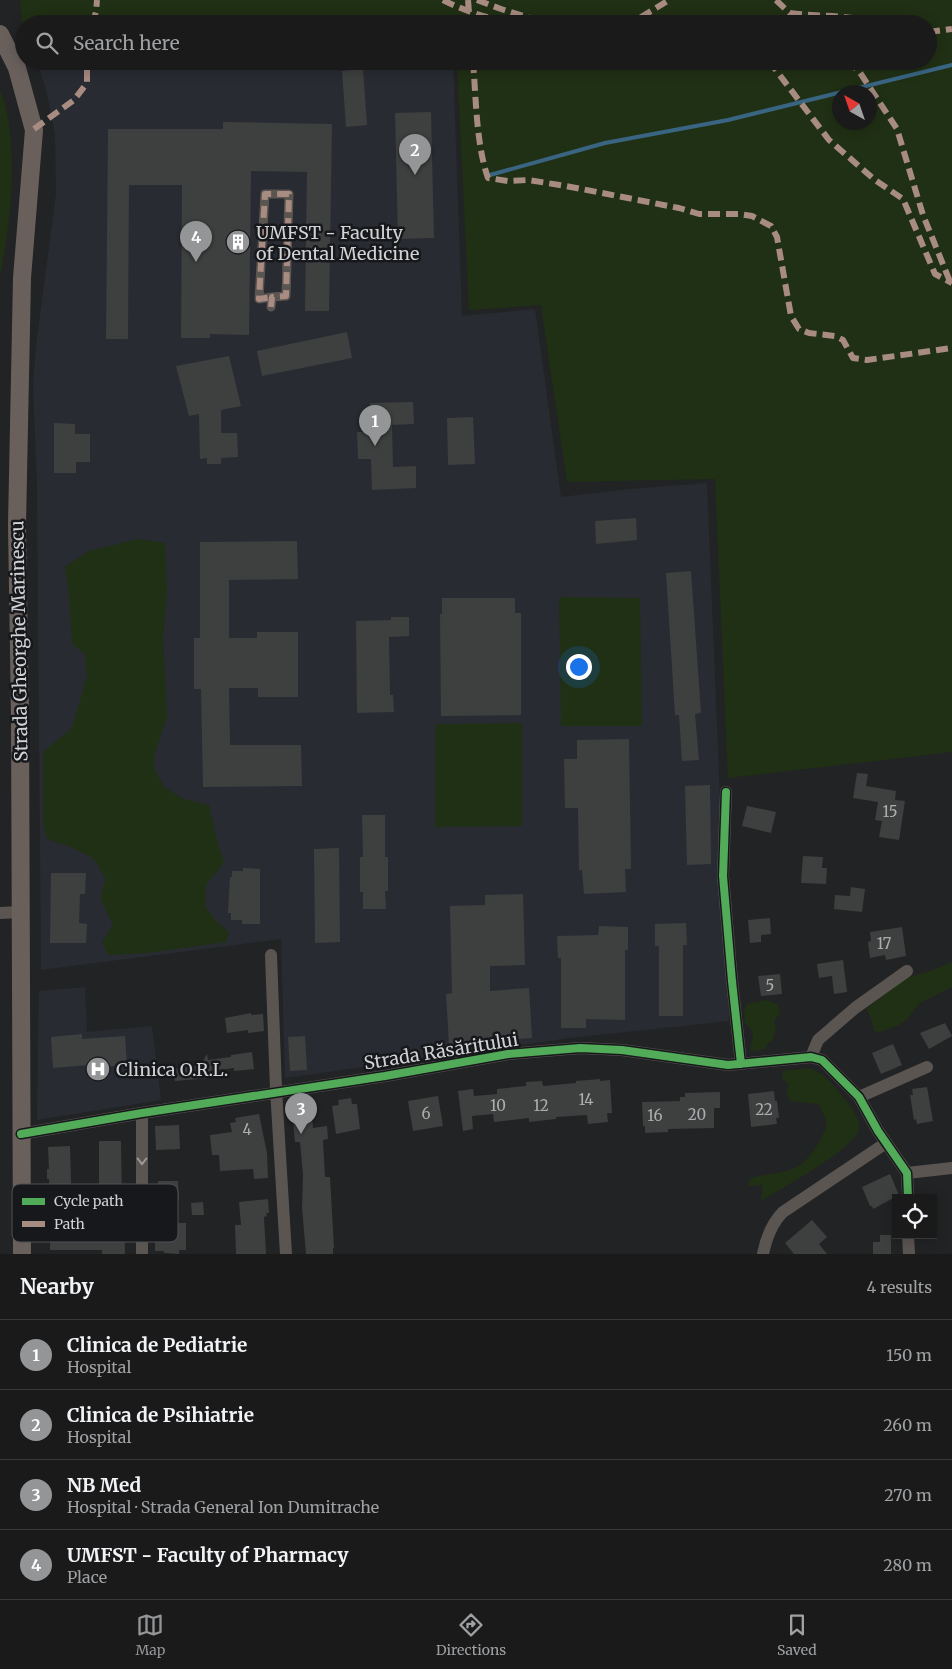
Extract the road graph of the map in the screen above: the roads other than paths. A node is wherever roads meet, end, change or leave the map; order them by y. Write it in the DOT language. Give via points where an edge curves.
graph roads {
  1 [pos="0,34"];
  2 [pos="15,64"];
  3 [pos="18,70"];
  4 [pos="272,298"];
  5 [pos="271,307"];
  6 [pos="726,792"];
  7 [pos="20,912"];
  8 [pos="0,913"];
  9 [pos="271,955"];
  10 [pos="908,971"];
  11 [pos="810,1057"];
  12 [pos="741,1064"];
  13 [pos="927,1067"];
  14 [pos="277,1092"];
  15 [pos="859,1097"];
  16 [pos="142,1113"];
  17 [pos="21,1134"];
  18 [pos="886,1143"];
  19 [pos="952,1168"];
  20 [pos="907,1173"];
  21 [pos="21,1184"];
  22 [pos="142,1184"];
  23 [pos="908,1194"];
  24 [pos="908,1239"];
  25 [pos="286,1254"];
  26 [pos="763,1254"];
  27 [pos="909,1254"];
  1 -- 2 [label="main road, Strada Gheorghe Marinescu"];
  3 -- 7 [label="main road, Strada Gheorghe Marinescu" via="34,130 22,278 17,524"];
  4 -- 4 [label="street" via="286,296 290,194 265,194 258,299"];
  4 -- 5 [label="street"];
  6 -- 12 [label="street" via="723,876"];
  7 -- 8 [label="street"];
  7 -- 17 [label="main road, Strada Gheorghe Marinescu"];
  9 -- 14 [label="street"];
  10 -- 11 [label="street" via="855,1008 818,1040"];
  11 -- 12 [label="street, Strada Răsăritului"];
  11 -- 15 [label="street" via="822,1060"];
  12 -- 14 [label="street, Strada Răsăritului" via="580,1048 508,1054"];
  13 -- 15 [label="street"];
  14 -- 16 [label="street, Strada Răsăritului"];
  14 -- 25 [label="street"];
  15 -- 18 [label="street"];
  16 -- 17 [label="street, Strada Răsăritului"];
  16 -- 22 [label="street, one-way"];
  17 -- 21 [label="main road, Strada Gheorghe Marinescu"];
  18 -- 20 [label="street"];
  18 -- 26 [label="street" via="783,1212 777,1218"];
  19 -- 20 [label="street"];
  20 -- 23 [label="street"];
  24 -- 27 [label="street"];
}
